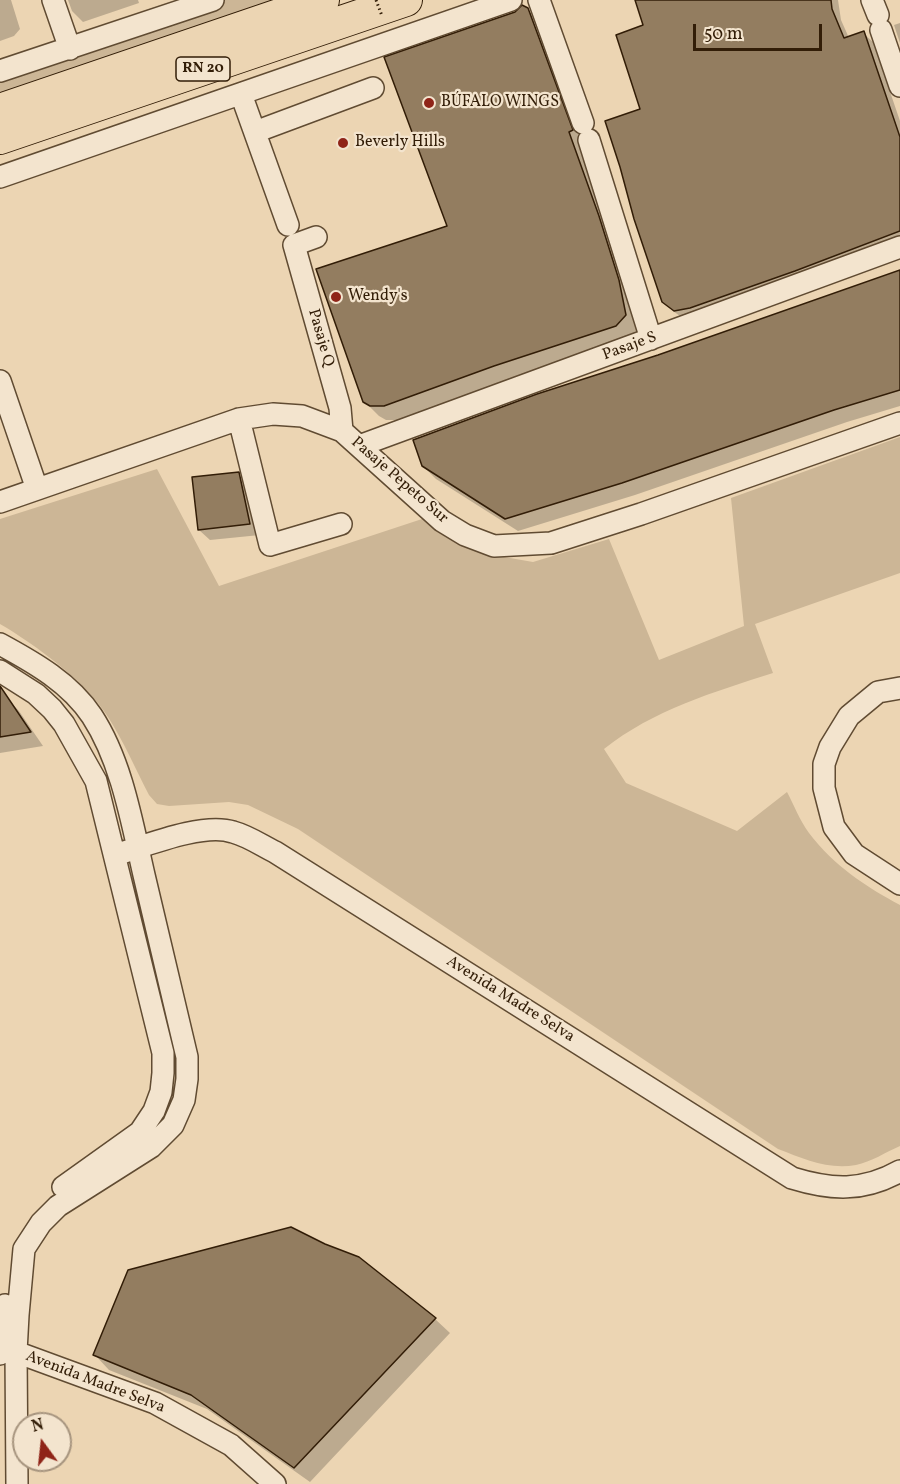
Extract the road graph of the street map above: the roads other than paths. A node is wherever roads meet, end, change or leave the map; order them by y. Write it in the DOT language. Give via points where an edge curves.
graph roads {
  1 [pos="53,0"];
  2 [pos="213,0"];
  3 [pos="323,0"];
  4 [pos="511,0"];
  5 [pos="539,0"];
  6 [pos="394,8"];
  7 [pos="877,15"];
  8 [pos="70,49"];
  9 [pos="0,72"];
  10 [pos="900,86"];
  11 [pos="374,88"];
  12 [pos="241,94"];
  13 [pos="0,110"];
  14 [pos="255,132"];
  15 [pos="0,138"];
  16 [pos="0,177"];
  17 [pos="316,237"];
  18 [pos="288,240"];
  19 [pos="900,247"];
  20 [pos="651,339"];
  21 [pos="0,381"];
  22 [pos="239,419"];
  23 [pos="900,423"];
  24 [pos="342,431"];
  25 [pos="359,446"];
  26 [pos="37,489"];
  27 [pos="0,502"];
  28 [pos="341,524"];
  29 [pos="0,644"];
  30 [pos="0,671"];
  31 [pos="900,688"];
  32 [pos="138,848"];
  33 [pos="116,855"];
  34 [pos="900,884"];
  35 [pos="900,1171"];
  36 [pos="6,1352"];
  37 [pos="8,1407"];
  38 [pos="17,1484"];
  39 [pos="275,1484"];
  1 -- 8 [label="street"];
  2 -- 8 [label="street"];
  3 -- 13 [label="highway, RN 20"];
  4 -- 12 [label="street"];
  5 -- 20 [label="street" via="586,132"];
  6 -- 15 [label="highway, RN 20"];
  7 -- 10 [label="street"];
  8 -- 9 [label="street"];
  11 -- 14 [label="street"];
  12 -- 14 [label="street, Pasaje Q"];
  12 -- 16 [label="street"];
  14 -- 18 [label="street, Pasaje Q"];
  17 -- 18 [label="street"];
  18 -- 24 [label="street, Pasaje Q" via="340,408"];
  19 -- 20 [label="street, Pasaje S"];
  20 -- 25 [label="street, Pasaje S"];
  21 -- 26 [label="street"];
  22 -- 24 [label="street, Pasaje Pepeto Sur" via="273,414 302,416"];
  22 -- 26 [label="street, Pasaje Pepeto Sur"];
  22 -- 28 [label="street" via="270,545"];
  23 -- 25 [label="street, Pasaje Pepeto Sur" via="552,543 494,546 442,521"];
  24 -- 25 [label="street, Pasaje Pepeto Sur"];
  26 -- 27 [label="street, Pasaje Pepeto Sur"];
  29 -- 32 [label="street" via="65,685 92,715 109,747"];
  30 -- 33 [label="street" via="36,694 64,724 96,781"];
  31 -- 34 [label="street" via="878,692 849,716 824,764 824,788 834,827 854,854"];
  32 -- 33 [label="street, Avenida Madre Selva"];
  32 -- 35 [label="street, Avenida Madre Selva" via="202,830 231,831 275,852 792,1178 819,1186 857,1188"];
  32 -- 36 [label="street" via="187,1057 184,1100 173,1125 151,1147 58,1206 41,1223 24,1248 18,1315"];
  33 -- 36 [label="street" via="163,1053 161,1092 140,1132 47,1197 22,1227 10,1253"];
  36 -- 37 [label="street"];
  36 -- 39 [label="street, Avenida Madre Selva" via="156,1403 231,1445"];
  37 -- 38 [label="street"];
}
